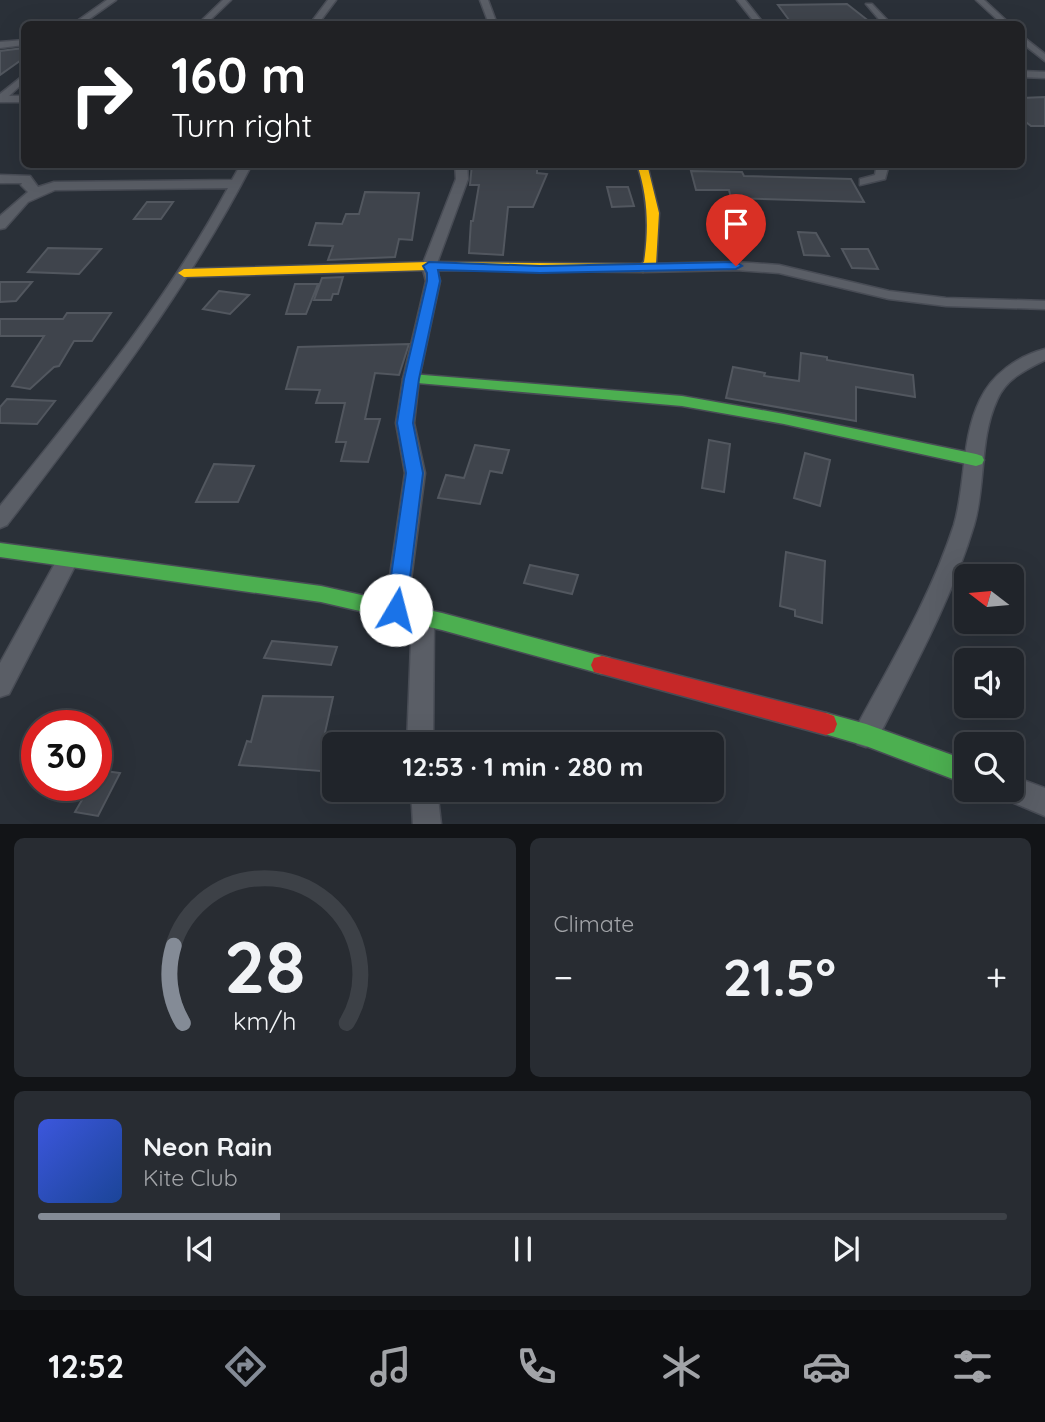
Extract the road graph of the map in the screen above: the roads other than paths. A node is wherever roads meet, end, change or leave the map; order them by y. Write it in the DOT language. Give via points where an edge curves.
graph roads {
  1 [pos="112,0"];
  2 [pos="227,0"];
  3 [pos="332,0"];
  4 [pos="484,0"];
  5 [pos="741,0"];
  6 [pos="980,0"];
  7 [pos="869,6"];
  8 [pos="81,21"];
  9 [pos="205,21"];
  10 [pos="316,21"];
  11 [pos="493,21"];
  12 [pos="758,21"];
  13 [pos="884,21"];
  14 [pos="1003,21"];
  15 [pos="1025,41"];
  16 [pos="21,43"];
  17 [pos="0,45"];
  18 [pos="1045,58"];
  19 [pos="1025,74"];
  20 [pos="1045,75"];
  21 [pos="21,81"];
  22 [pos="0,99"];
  23 [pos="21,99"];
  24 [pos="245,168"];
  25 [pos="461,168"];
  26 [pos="644,168"];
  27 [pos="882,168"];
  28 [pos="0,179"];
  29 [pos="864,182"];
  30 [pos="237,184"];
  31 [pos="35,191"];
  32 [pos="0,225"];
  33 [pos="429,266"];
  34 [pos="643,268"];
  35 [pos="184,273"];
  36 [pos="1045,305"];
  37 [pos="1045,354"];
  38 [pos="411,379"];
  39 [pos="976,460"];
  40 [pos="0,520"];
  41 [pos="0,550"];
  42 [pos="66,562"];
  43 [pos="396,610"];
  44 [pos="422,619"];
  45 [pos="0,686"];
  46 [pos="420,732"];
  47 [pos="866,735"];
  48 [pos="954,768"];
  49 [pos="1024,794"];
  50 [pos="425,802"];
  51 [pos="1045,802"];
  52 [pos="427,824"];
  1 -- 8 [label="street"];
  2 -- 9 [label="street"];
  3 -- 10 [label="street"];
  4 -- 11 [label="street"];
  5 -- 12 [label="street"];
  6 -- 14 [label="street"];
  7 -- 13 [label="street"];
  15 -- 18 [label="street"];
  16 -- 17 [label="street"];
  19 -- 20 [label="street"];
  21 -- 22 [label="street"];
  22 -- 23 [label="street"];
  24 -- 30 [label="street"];
  25 -- 33 [label="street" via="462,179"];
  26 -- 34 [label="street" via="655,213 650,264"];
  27 -- 29 [label="street" via="881,177"];
  28 -- 31 [label="street" via="26,179"];
  30 -- 31 [label="street" via="68,184"];
  30 -- 35 [label="street"];
  31 -- 32 [label="street"];
  33 -- 34 [label="street"];
  33 -- 35 [label="street"];
  33 -- 38 [label="street" via="433,281"];
  34 -- 36 [label="street" via="779,269 889,295"];
  35 -- 40 [label="street" via="140,340"];
  37 -- 39 [label="street" via="995,387 977,439"];
  38 -- 39 [label="street" via="719,407"];
  38 -- 43 [label="street" via="405,423 415,473"];
  39 -- 47 [label="street" via="965,521 939,591"];
  41 -- 42 [label="street"];
  42 -- 43 [label="street" via="282,587"];
  42 -- 45 [label="street"];
  43 -- 44 [label="street"];
  44 -- 46 [label="street"];
  44 -- 47 [label="street"];
  47 -- 48 [label="street"];
  49 -- 51 [label="street"];
  50 -- 52 [label="street"];
}
